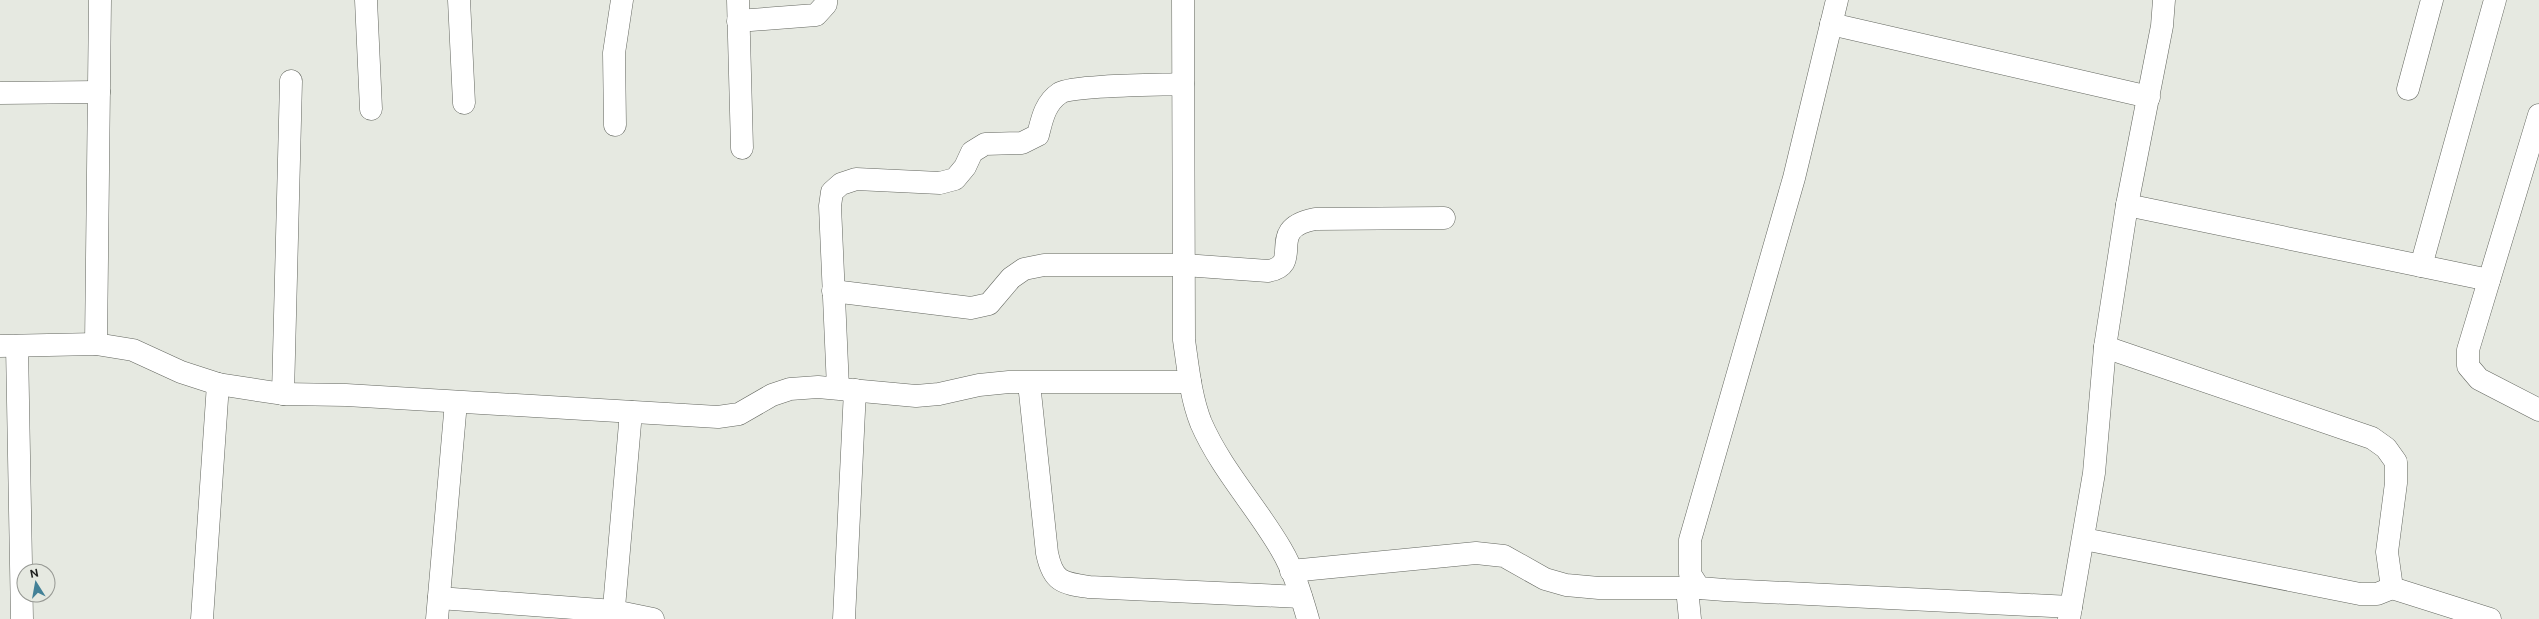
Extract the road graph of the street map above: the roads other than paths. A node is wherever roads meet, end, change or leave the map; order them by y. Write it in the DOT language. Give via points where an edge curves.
graph roads {
  1 [pos="100,0"];
  2 [pos="366,0"];
  3 [pos="459,0"];
  4 [pos="622,0"];
  5 [pos="826,0"];
  6 [pos="1183,0"];
  7 [pos="1837,0"];
  8 [pos="2164,0"];
  9 [pos="2432,0"];
  10 [pos="2495,0"];
  11 [pos="738,10"];
  12 [pos="1831,24"];
  13 [pos="291,81"];
  14 [pos="1183,84"];
  15 [pos="2408,89"];
  16 [pos="99,92"];
  17 [pos="0,93"];
  18 [pos="2149,97"];
  19 [pos="464,103"];
  20 [pos="371,108"];
  21 [pos="2539,115"];
  22 [pos="615,125"];
  23 [pos="742,148"];
  24 [pos="2127,205"];
  25 [pos="1444,218"];
  26 [pos="1184,265"];
  27 [pos="2421,266"];
  28 [pos="2489,280"];
  29 [pos="834,291"];
  30 [pos="96,344"];
  31 [pos="8,346"];
  32 [pos="2105,347"];
  33 [pos="1190,382"];
  34 [pos="1029,383"];
  35 [pos="218,384"];
  36 [pos="846,389"];
  37 [pos="283,394"];
  38 [pos="456,402"];
  39 [pos="2539,410"];
  40 [pos="631,412"];
  41 [pos="2084,539"];
  42 [pos="1291,570"];
  43 [pos="1693,588"];
  44 [pos="2392,588"];
  45 [pos="1301,597"];
  46 [pos="438,609"];
  47 [pos="2070,613"];
  48 [pos="613,615"];
  49 [pos="22,619"];
  50 [pos="202,619"];
  51 [pos="653,619"];
  52 [pos="844,619"];
  53 [pos="1308,619"];
  54 [pos="1690,619"];
  55 [pos="2490,619"];
  1 -- 16 [label="street"];
  2 -- 20 [label="street"];
  3 -- 19 [label="street"];
  4 -- 22 [label="street" via="614,53"];
  5 -- 11 [label="street" via="816,15"];
  6 -- 14 [label="street"];
  7 -- 12 [label="street"];
  8 -- 18 [label="street"];
  9 -- 15 [label="street"];
  10 -- 27 [label="street"];
  11 -- 23 [label="street"];
  12 -- 18 [label="street"];
  12 -- 43 [label="street" via="1794,178 1690,540 1690,574"];
  13 -- 37 [label="street"];
  14 -- 26 [label="street"];
  14 -- 29 [label="street" via="1061,92 1047,105 1038,135 1022,143 985,144 972,152 965,167 955,179 940,183 856,179 841,184 832,192 830,206"];
  16 -- 17 [label="street"];
  16 -- 30 [label="street"];
  18 -- 24 [label="street"];
  21 -- 28 [label="street"];
  24 -- 27 [label="street"];
  24 -- 32 [label="street"];
  25 -- 26 [label="street" via="1315,219 1300,222 1291,228 1286,240 1286,258 1276,270"];
  26 -- 29 [label="street" via="1044,265 1024,269 1011,278 989,304 971,308"];
  26 -- 33 [label="street" via="1184,340"];
  27 -- 28 [label="street"];
  28 -- 39 [label="street" via="2468,350 2468,366 2479,379"];
  29 -- 36 [label="street"];
  30 -- 31 [label="street"];
  30 -- 35 [label="street" via="133,350 181,372"];
  31 -- 49 [label="street"];
  32 -- 41 [label="street" via="2094,473"];
  32 -- 44 [label="street" via="2372,438 2386,448 2396,462 2387,552"];
  33 -- 34 [label="street"];
  33 -- 42 [label="street" via="1201,423 1216,452 1281,548"];
  34 -- 36 [label="street" via="979,384 939,394 916,396"];
  34 -- 45 [label="street" via="1050,571 1063,583 1089,587"];
  35 -- 37 [label="street"];
  35 -- 50 [label="street"];
  36 -- 40 [label="street" via="790,389 772,395 739,414 718,417"];
  36 -- 52 [label="street"];
  37 -- 38 [label="street"];
  38 -- 40 [label="street"];
  38 -- 46 [label="street"];
  40 -- 48 [label="street"];
  41 -- 44 [label="street" via="2360,594 2377,594"];
  41 -- 47 [label="street"];
  42 -- 43 [label="street" via="1476,553 1504,556 1545,579 1566,585 1599,588"];
  42 -- 45 [label="street"];
  43 -- 47 [label="street"];
  43 -- 54 [label="street"];
  44 -- 55 [label="street"];
  45 -- 53 [label="street"];
  46 -- 48 [label="street"];
  48 -- 51 [label="street"];
}
